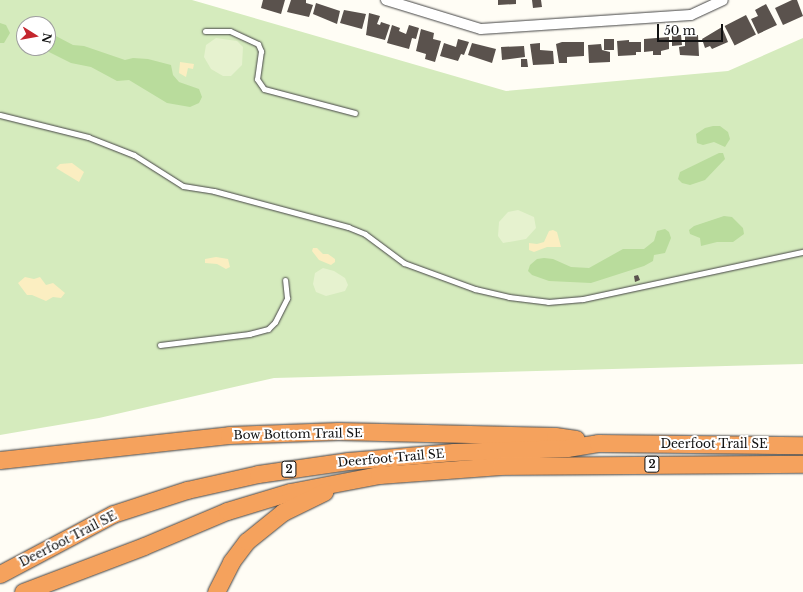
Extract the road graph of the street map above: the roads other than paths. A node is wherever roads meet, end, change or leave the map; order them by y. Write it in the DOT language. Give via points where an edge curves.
graph roads {
  1 [pos="386,0"];
  2 [pos="723,0"];
  3 [pos="205,31"];
  4 [pos="355,113"];
  5 [pos="0,115"];
  6 [pos="803,252"];
  7 [pos="285,280"];
  8 [pos="160,345"];
  9 [pos="598,443"];
  10 [pos="803,445"];
  11 [pos="0,460"];
  12 [pos="803,464"];
  13 [pos="349,481"];
  14 [pos="0,574"];
  15 [pos="23,592"];
  16 [pos="216,592"];
  1 -- 2 [label="street" via="481,29 691,15"];
  3 -- 4 [label="lane" via="230,31 258,44 260,51 257,79 264,89"];
  5 -- 6 [label="lane" via="88,137 134,155 183,186 214,192 365,234 404,262 475,289 510,297 548,302 583,299"];
  7 -- 8 [label="lane" via="287,298 275,322 268,329 249,334"];
  9 -- 10 [label="highway, Deerfoot Trail SE / 2"];
  9 -- 11 [label="highway, Bow Bottom Trail SE" via="555,436 338,431 229,435"];
  9 -- 14 [label="highway, Deerfoot Trail SE / 2" via="567,448 454,452 348,461 258,474 187,490 112,514"];
  12 -- 13 [label="highway, Deerfoot Trail SE / 2" via="501,466 390,474"];
  13 -- 15 [label="highway, Deerfoot Trail SE / 2" via="290,492 227,511"];
  13 -- 16 [label="highway" via="283,512 247,541 231,562"];
}
